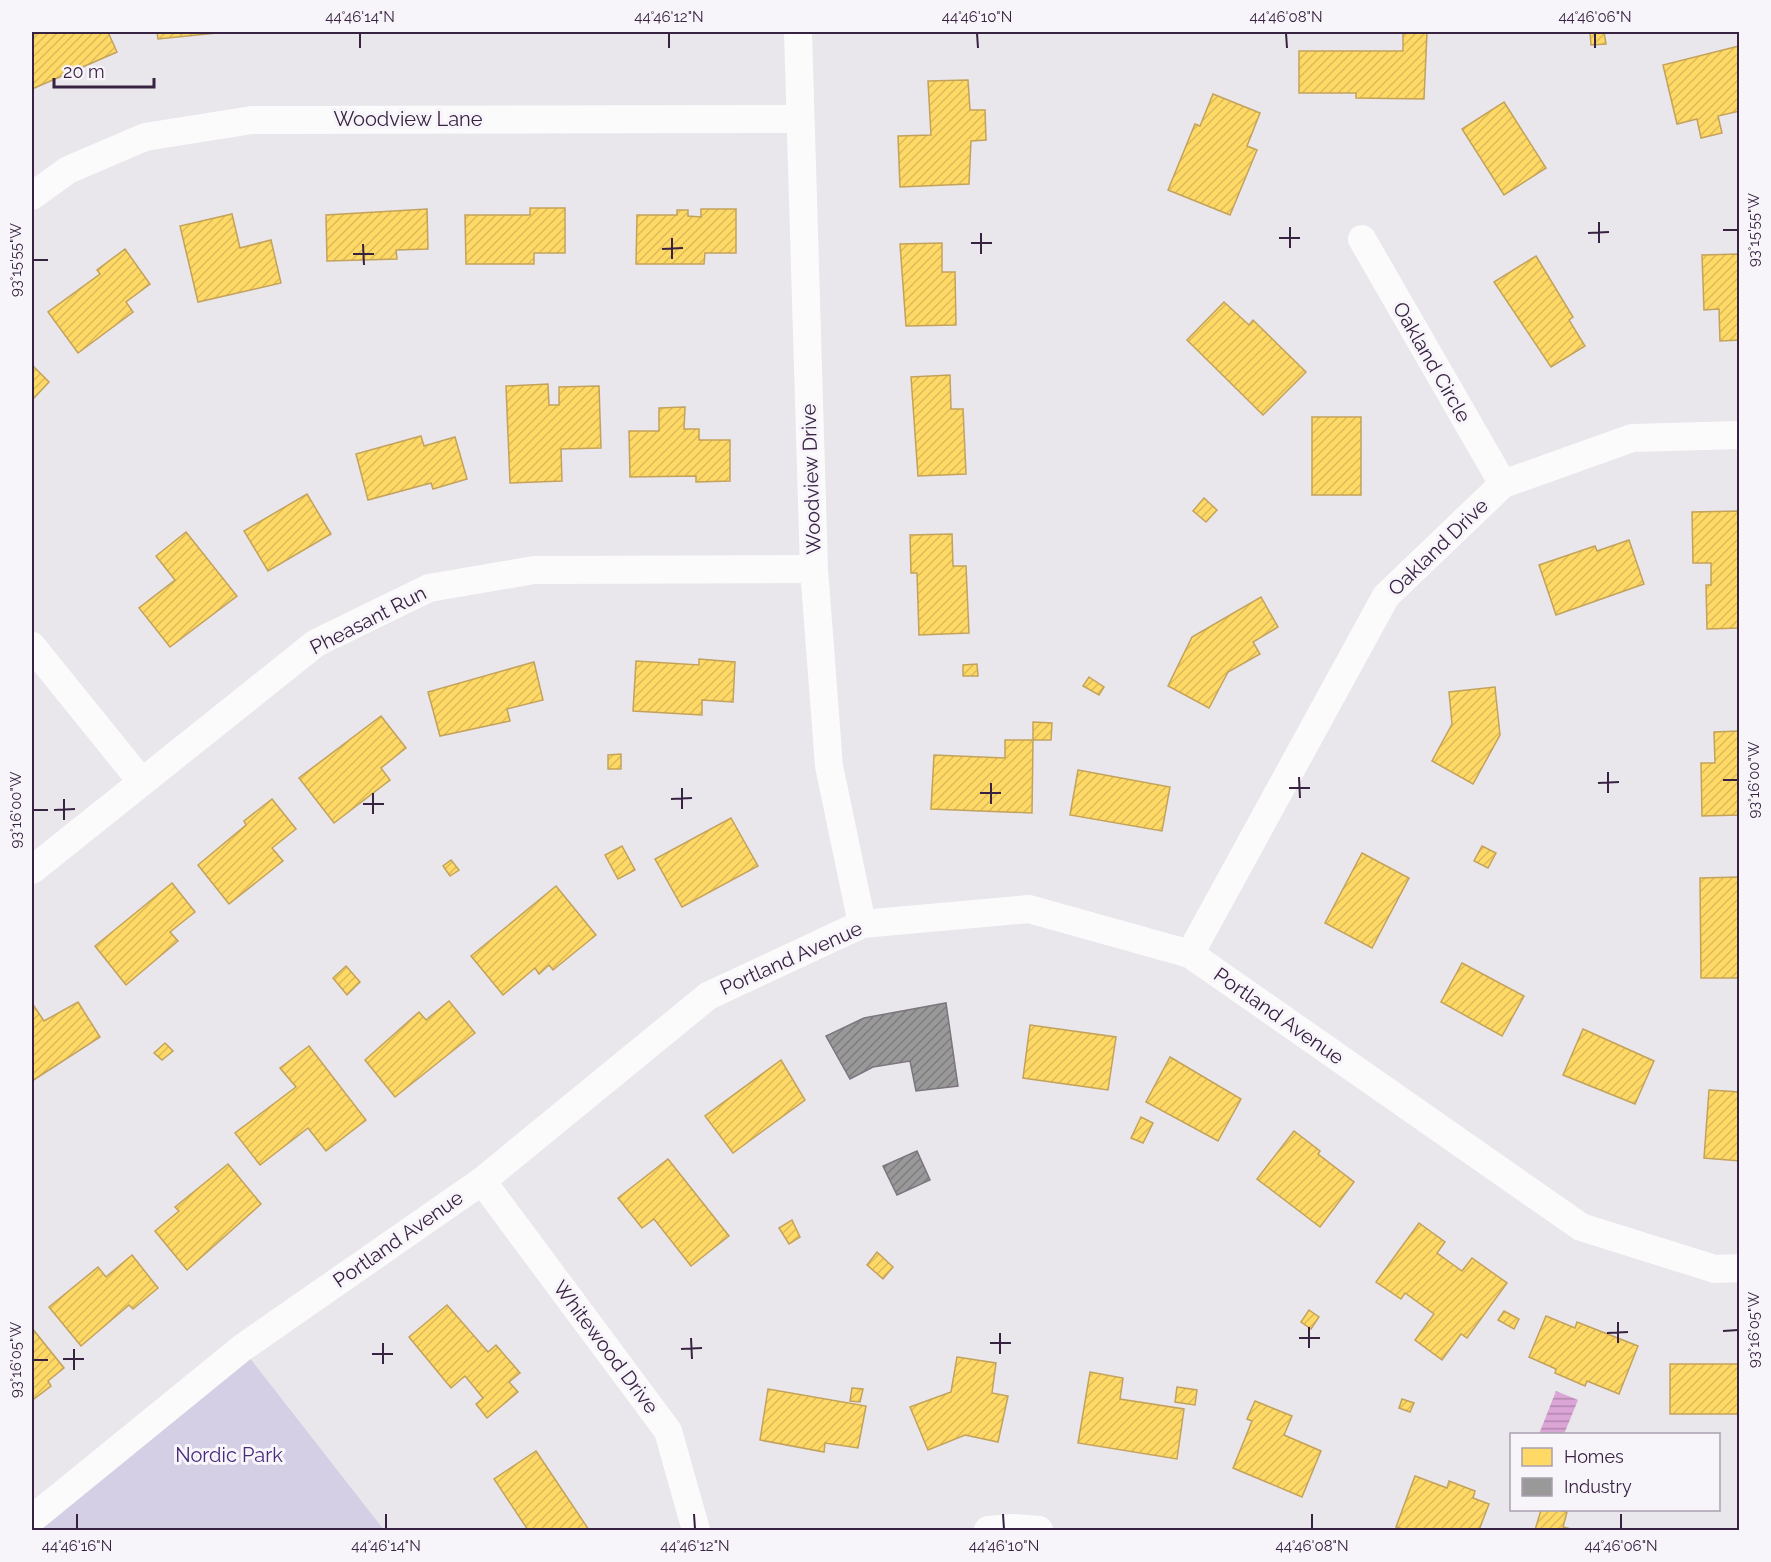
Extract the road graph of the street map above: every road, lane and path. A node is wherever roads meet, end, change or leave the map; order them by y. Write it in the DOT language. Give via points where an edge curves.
graph roads {
  1 [pos="798,32"];
  2 [pos="800,119"];
  3 [pos="32,196"];
  4 [pos="1362,239"];
  5 [pos="1740,435"];
  6 [pos="1503,484"];
  7 [pos="814,569"];
  8 [pos="32,646"];
  9 [pos="141,781"];
  10 [pos="32,870"];
  11 [pos="862,924"];
  12 [pos="1190,954"];
  13 [pos="482,1181"];
  14 [pos="1740,1268"];
  15 [pos="32,1519"];
  16 [pos="696,1530"];
  17 [pos="988,1530"];
  18 [pos="1039,1530"];
  1 -- 2 [label="street, Woodview Drive"];
  2 -- 3 [label="street, Woodview Lane" via="252,120 145,137 68,170"];
  2 -- 7 [label="street, Woodview Drive"];
  4 -- 6 [label="street, Oakland Circle"];
  5 -- 6 [label="street, Oakland Drive" via="1632,438"];
  6 -- 12 [label="street, Oakland Drive" via="1386,596"];
  7 -- 9 [label="street, Pheasant Run" via="534,570 429,588 316,643"];
  7 -- 11 [label="street, Woodview Drive" via="829,766"];
  8 -- 9 [label="street"];
  9 -- 10 [label="street, Pheasant Run"];
  11 -- 12 [label="street, Portland Avenue" via="1029,909"];
  11 -- 13 [label="street, Portland Avenue" via="708,996"];
  12 -- 14 [label="street, Portland Avenue" via="1581,1227 1715,1269"];
  13 -- 15 [label="street, Portland Avenue" via="242,1348"];
  13 -- 16 [label="street, Whitewood Drive" via="668,1431"];
  17 -- 18 [label="street"];
}
